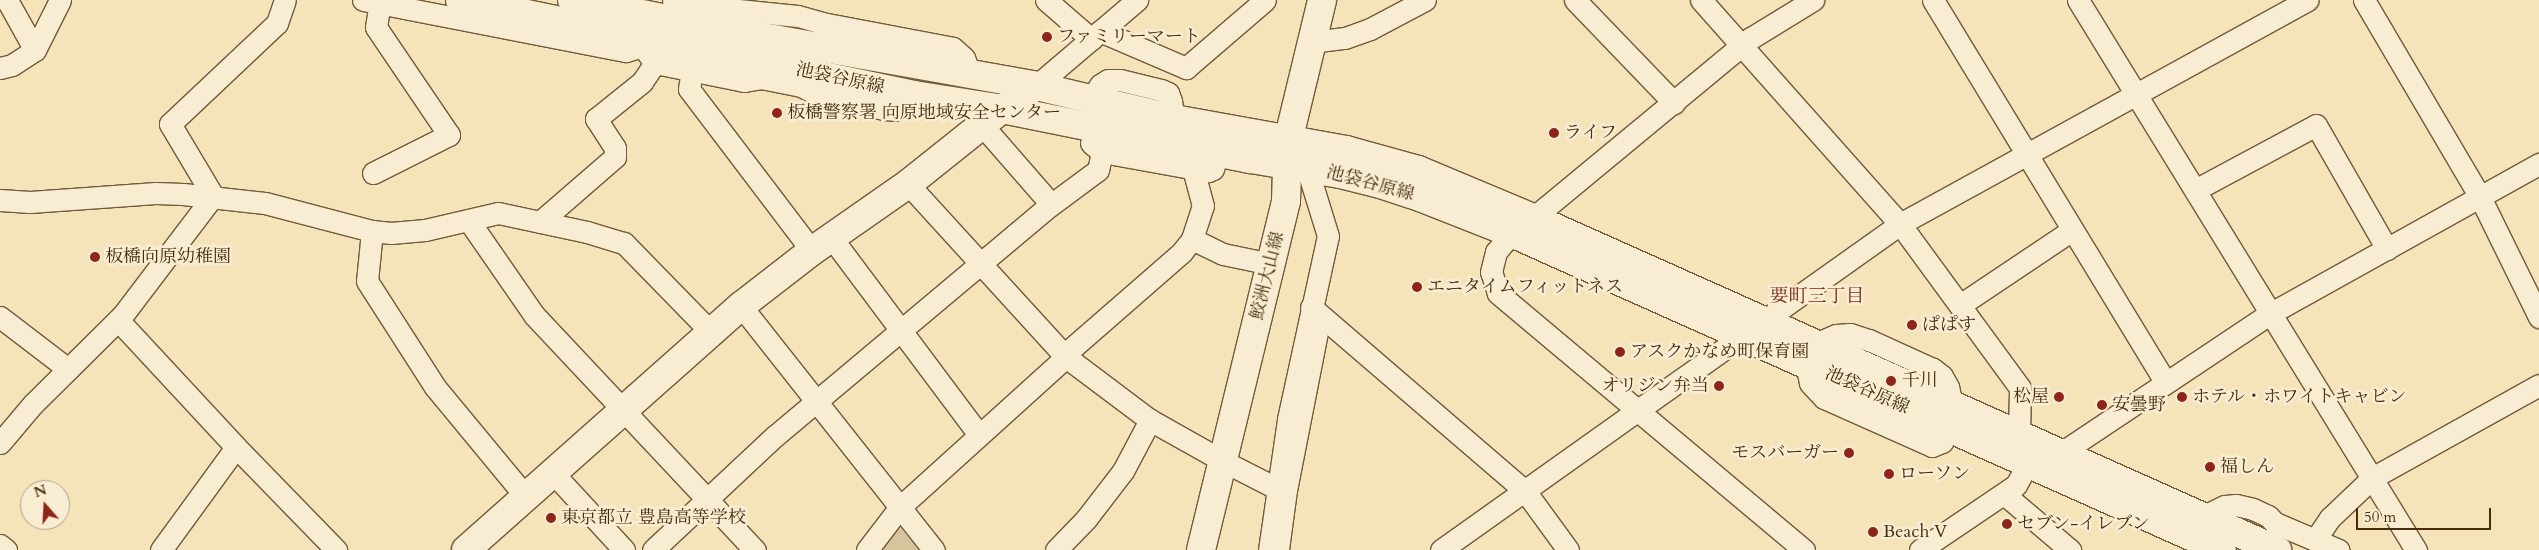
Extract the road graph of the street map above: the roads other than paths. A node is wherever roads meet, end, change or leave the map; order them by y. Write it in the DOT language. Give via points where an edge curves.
graph roads {
  1 [pos="7,0"];
  2 [pos="60,0"];
  3 [pos="285,0"];
  4 [pos="460,0"];
  5 [pos="572,0"];
  6 [pos="673,0"];
  7 [pos="1046,0"];
  8 [pos="1137,0"];
  9 [pos="1265,0"];
  10 [pos="1322,0"];
  11 [pos="1425,0"];
  12 [pos="1576,0"];
  13 [pos="1700,0"];
  14 [pos="1813,0"];
  15 [pos="1933,0"];
  16 [pos="2078,0"];
  17 [pos="2307,0"];
  18 [pos="2364,0"];
  19 [pos="371,2"];
  20 [pos="752,6"];
  21 [pos="822,23"];
  22 [pos="1096,35"];
  23 [pos="1311,42"];
  24 [pos="1742,46"];
  25 [pos="35,50"];
  26 [pos="653,50"];
  27 [pos="843,50"];
  28 [pos="0,68"];
  29 [pos="692,70"];
  30 [pos="970,74"];
  31 [pos="1036,86"];
  32 [pos="2135,93"];
  33 [pos="914,95"];
  34 [pos="1674,102"];
  35 [pos="1089,113"];
  36 [pos="992,117"];
  37 [pos="1102,152"];
  38 [pos="1218,152"];
  39 [pos="2025,154"];
  40 [pos="1294,158"];
  41 [pos="2539,164"];
  42 [pos="1193,168"];
  43 [pos="372,173"];
  44 [pos="908,184"];
  45 [pos="2195,190"];
  46 [pos="213,196"];
  47 [pos="2480,197"];
  48 [pos="0,200"];
  49 [pos="1052,204"];
  50 [pos="469,221"];
  51 [pos="540,222"];
  52 [pos="1900,224"];
  53 [pos="1524,226"];
  54 [pos="2072,230"];
  55 [pos="372,232"];
  56 [pos="1192,239"];
  57 [pos="822,244"];
  58 [pos="2387,249"];
  59 [pos="980,263"];
  60 [pos="1271,264"];
  61 [pos="1960,305"];
  62 [pos="741,306"];
  63 [pos="1317,312"];
  64 [pos="2271,312"];
  65 [pos="0,317"];
  66 [pos="2539,317"];
  67 [pos="118,320"];
  68 [pos="1754,329"];
  69 [pos="900,330"];
  70 [pos="711,332"];
  71 [pos="1810,354"];
  72 [pos="1065,356"];
  73 [pos="68,369"];
  74 [pos="2166,383"];
  75 [pos="2539,385"];
  76 [pos="816,401"];
  77 [pos="623,410"];
  78 [pos="1636,412"];
  79 [pos="1951,417"];
  80 [pos="1150,420"];
  81 [pos="2019,434"];
  82 [pos="979,435"];
  83 [pos="0,443"];
  84 [pos="236,447"];
  85 [pos="2061,453"];
  86 [pos="1223,461"];
  87 [pos="2028,463"];
  88 [pos="553,473"];
  89 [pos="2372,478"];
  90 [pos="1278,489"];
  91 [pos="1525,491"];
  92 [pos="2004,494"];
  93 [pos="526,497"];
  94 [pos="708,499"];
  95 [pos="900,507"];
  96 [pos="2202,517"];
  97 [pos="2315,540"];
  98 [pos="0,546"];
  99 [pos="6,550"];
  100 [pos="161,550"];
  101 [pos="336,550"];
  102 [pos="466,550"];
  103 [pos="624,550"];
  104 [pos="652,550"];
  105 [pos="755,550"];
  106 [pos="867,550"];
  107 [pos="934,550"];
  108 [pos="1056,550"];
  109 [pos="1201,550"];
  110 [pos="1269,550"];
  111 [pos="1281,550"];
  112 [pos="1441,550"];
  113 [pos="1568,550"];
  114 [pos="1804,550"];
  115 [pos="1920,550"];
  116 [pos="2070,550"];
  117 [pos="2222,550"];
  118 [pos="2277,550"];
  119 [pos="2339,550"];
  120 [pos="2416,550"];
  1 -- 25 [label="street"];
  2 -- 25 [label="street"];
  3 -- 46 [label="street" via="277,23 170,124"];
  4 -- 26 [label="main road, 池袋谷原線"];
  5 -- 27 [label="main road, 池袋谷原線"];
  6 -- 20 [label="street"];
  7 -- 22 [label="street"];
  8 -- 22 [label="street"];
  9 -- 22 [label="street" via="1186,68"];
  10 -- 23 [label="main road, 鮫洲大山線"];
  11 -- 23 [label="street" via="1370,29 1345,38"];
  12 -- 34 [label="street"];
  13 -- 24 [label="street"];
  14 -- 24 [label="street"];
  15 -- 39 [label="street"];
  16 -- 32 [label="street"];
  17 -- 32 [label="street"];
  18 -- 47 [label="street"];
  19 -- 26 [label="street" via="626,51"];
  19 -- 43 [label="street" via="376,27 449,135"];
  20 -- 21 [label="street"];
  21 -- 27 [label="street"];
  21 -- 30 [label="street" via="953,48 964,58"];
  22 -- 31 [label="street"];
  23 -- 40 [label="main road, 鮫洲大山線"];
  24 -- 34 [label="street"];
  24 -- 52 [label="street"];
  25 -- 28 [label="street" via="12,66"];
  26 -- 29 [label="street"];
  26 -- 33 [label="main road, 池袋谷原線"];
  26 -- 51 [label="street" via="642,82 596,119 615,148 614,157"];
  27 -- 30 [label="main road, 池袋谷原線"];
  29 -- 33 [label="street" via="744,81 761,78 793,84 822,97 884,109 897,110 906,106"];
  29 -- 57 [label="street" via="689,89"];
  30 -- 31 [label="main road, 池袋谷原線"];
  31 -- 35 [label="main road, 池袋谷原線"];
  31 -- 36 [label="main road"];
  32 -- 39 [label="street"];
  32 -- 45 [label="street"];
  33 -- 36 [label="main road, 池袋谷原線"];
  34 -- 53 [label="street"];
  35 -- 36 [label="main road, 池袋谷原線"];
  35 -- 37 [label="street" via="1091,144"];
  35 -- 38 [label="main road, 池袋谷原線"];
  35 -- 40 [label="main road, 池袋谷原線" via="1174,119"];
  36 -- 44 [label="main road"];
  36 -- 49 [label="street"];
  37 -- 42 [label="street"];
  37 -- 49 [label="street" via="1098,170"];
  38 -- 40 [label="main road, 池袋谷原線"];
  38 -- 42 [label="street" via="1213,169"];
  39 -- 52 [label="street"];
  39 -- 54 [label="street"];
  40 -- 53 [label="main road, 池袋谷原線" via="1346,150 1418,170"];
  40 -- 60 [label="main road, 鮫洲大山線"];
  40 -- 63 [label="street" via="1328,236"];
  41 -- 47 [label="street"];
  42 -- 56 [label="street" via="1203,206"];
  44 -- 57 [label="main road"];
  44 -- 59 [label="street"];
  45 -- 58 [label="street" via="2316,125"];
  45 -- 64 [label="street"];
  46 -- 48 [label="street" via="156,193 30,202"];
  46 -- 55 [label="street" via="265,203"];
  46 -- 67 [label="street"];
  47 -- 58 [label="street"];
  47 -- 66 [label="street"];
  49 -- 59 [label="street"];
  50 -- 51 [label="street" via="498,213"];
  50 -- 55 [label="street" via="408,232"];
  50 -- 77 [label="street" via="534,315"];
  51 -- 70 [label="street" via="624,243"];
  52 -- 61 [label="street"];
  52 -- 68 [label="street"];
  53 -- 68 [label="main road, 池袋谷原線"];
  53 -- 78 [label="street" via="1496,252 1491,265 1492,280 1498,293"];
  54 -- 61 [label="street"];
  54 -- 74 [label="street"];
  55 -- 93 [label="street" via="367,281 435,387"];
  56 -- 60 [label="street" via="1223,254"];
  56 -- 72 [label="street" via="1182,252"];
  57 -- 62 [label="main road"];
  57 -- 69 [label="street"];
  58 -- 64 [label="street"];
  59 -- 69 [label="street"];
  59 -- 72 [label="street"];
  60 -- 86 [label="main road, 鮫洲大山線"];
  61 -- 81 [label="street" via="2020,388"];
  62 -- 70 [label="main road"];
  62 -- 76 [label="street"];
  63 -- 90 [label="street" via="1288,419"];
  63 -- 91 [label="street"];
  63 -- 111 [label="street"];
  64 -- 74 [label="street"];
  64 -- 89 [label="street"];
  65 -- 73 [label="street"];
  67 -- 73 [label="street"];
  67 -- 84 [label="street"];
  68 -- 71 [label="main road, 池袋谷原線"];
  68 -- 78 [label="street"];
  69 -- 76 [label="street"];
  69 -- 82 [label="street"];
  70 -- 77 [label="main road"];
  71 -- 79 [label="main road, 池袋谷原線"];
  71 -- 79 [label="street" via="1810,383 1824,398 1924,443 1932,446 1942,442"];
  72 -- 80 [label="street"];
  72 -- 82 [label="street"];
  73 -- 83 [label="street"];
  74 -- 85 [label="street"];
  75 -- 89 [label="street"];
  76 -- 94 [label="street"];
  76 -- 95 [label="street"];
  77 -- 88 [label="main road"];
  77 -- 94 [label="street"];
  78 -- 91 [label="street"];
  78 -- 114 [label="street"];
  79 -- 81 [label="main road, 池袋谷原線"];
  79 -- 87 [label="main road, 池袋谷原線"];
  80 -- 86 [label="street"];
  80 -- 108 [label="street" via="1123,471 1086,519"];
  81 -- 85 [label="main road, 池袋谷原線"];
  81 -- 87 [label="street"];
  82 -- 95 [label="street"];
  84 -- 100 [label="street"];
  84 -- 101 [label="street"];
  85 -- 87 [label="street"];
  85 -- 96 [label="main road, 池袋谷原線"];
  86 -- 90 [label="street"];
  86 -- 109 [label="main road, 鮫洲大山線"];
  87 -- 92 [label="street" via="2016,485"];
  87 -- 117 [label="main road, 池袋谷原線"];
  88 -- 93 [label="main road"];
  88 -- 103 [label="street"];
  89 -- 97 [label="street" via="2330,518"];
  89 -- 120 [label="street"];
  90 -- 110 [label="street"];
  91 -- 112 [label="street"];
  91 -- 113 [label="street"];
  92 -- 115 [label="street"];
  92 -- 116 [label="street"];
  93 -- 102 [label="main road"];
  94 -- 104 [label="street"];
  94 -- 105 [label="street"];
  95 -- 106 [label="street"];
  95 -- 107 [label="street"];
  96 -- 97 [label="street" via="2225,506 2236,505 2253,509 2275,523"];
  96 -- 118 [label="main road, 池袋谷原線"];
  97 -- 119 [label="street"];
  98 -- 99 [label="street"];
}
